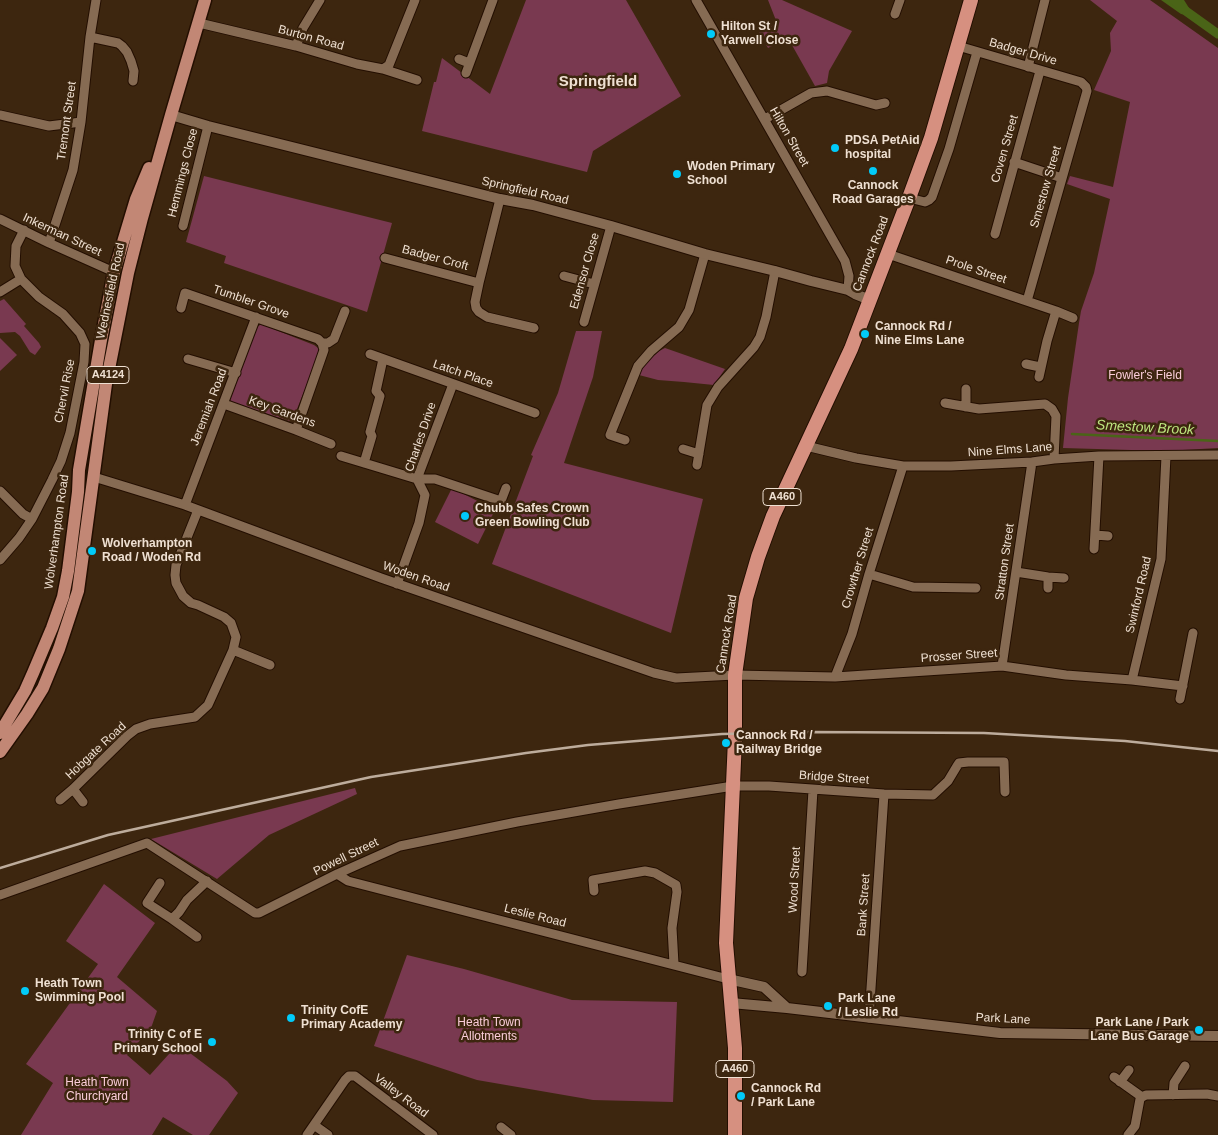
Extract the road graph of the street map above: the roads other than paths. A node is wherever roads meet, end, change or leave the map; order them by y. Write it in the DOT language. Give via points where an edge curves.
graph roads {
  1 [pos="96,0"];
  2 [pos="205,0"];
  3 [pos="320,0"];
  4 [pos="415,0"];
  5 [pos="492,0"];
  6 [pos="696,0"];
  7 [pos="900,0"];
  8 [pos="971,0"];
  9 [pos="1045,0"];
  10 [pos="895,14"];
  11 [pos="199,23"];
  12 [pos="90,38"];
  13 [pos="296,46"];
  14 [pos="958,46"];
  15 [pos="977,52"];
  16 [pos="459,59"];
  17 [pos="469,63"];
  18 [pos="1028,67"];
  19 [pos="383,69"];
  20 [pos="1040,71"];
  21 [pos="466,72"];
  22 [pos="417,80"];
  23 [pos="133,81"];
  24 [pos="1081,82"];
  25 [pos="885,103"];
  26 [pos="0,115"];
  27 [pos="171,115"];
  28 [pos="764,119"];
  29 [pos="81,122"];
  30 [pos="208,126"];
  31 [pos="1014,162"];
  32 [pos="1062,178"];
  33 [pos="909,198"];
  34 [pos="500,199"];
  35 [pos="0,219"];
  36 [pos="183,226"];
  37 [pos="611,226"];
  38 [pos="24,230"];
  39 [pos="995,234"];
  40 [pos="49,243"];
  41 [pos="704,254"];
  42 [pos="888,254"];
  43 [pos="385,258"];
  44 [pos="775,270"];
  45 [pos="114,272"];
  46 [pos="128,273"];
  47 [pos="564,276"];
  48 [pos="21,279"];
  49 [pos="479,283"];
  50 [pos="594,284"];
  51 [pos="848,290"];
  52 [pos="0,292"];
  53 [pos="870,300"];
  54 [pos="1027,301"];
  55 [pos="181,308"];
  56 [pos="345,311"];
  57 [pos="1056,311"];
  58 [pos="256,317"];
  59 [pos="1073,318"];
  60 [pos="584,322"];
  61 [pos="534,328"];
  62 [pos="322,343"];
  63 [pos="370,354"];
  64 [pos="188,359"];
  65 [pos="383,359"];
  66 [pos="1026,364"];
  67 [pos="1040,367"];
  68 [pos="236,373"];
  69 [pos="1039,377"];
  70 [pos="453,384"];
  71 [pos="966,389"];
  72 [pos="945,403"];
  73 [pos="224,404"];
  74 [pos="966,407"];
  75 [pos="535,412"];
  76 [pos="296,430"];
  77 [pos="625,440"];
  78 [pos="332,444"];
  79 [pos="806,446"];
  80 [pos="683,449"];
  81 [pos="699,454"];
  82 [pos="1218,455"];
  83 [pos="341,456"];
  84 [pos="1099,456"];
  85 [pos="1166,456"];
  86 [pos="1054,459"];
  87 [pos="1032,462"];
  88 [pos="364,463"];
  89 [pos="697,465"];
  90 [pos="903,466"];
  91 [pos="80,470"];
  92 [pos="94,476"];
  93 [pos="417,479"];
  94 [pos="506,488"];
  95 [pos="0,492"];
  96 [pos="185,505"];
  97 [pos="198,510"];
  98 [pos="32,519"];
  99 [pos="1095,535"];
  100 [pos="1108,536"];
  101 [pos="1094,549"];
  102 [pos="0,560"];
  103 [pos="1016,572"];
  104 [pos="869,574"];
  105 [pos="1048,577"];
  106 [pos="1064,578"];
  107 [pos="397,584"];
  108 [pos="976,588"];
  109 [pos="1048,588"];
  110 [pos="1193,633"];
  111 [pos="233,650"];
  112 [pos="270,665"];
  113 [pos="1002,666"];
  114 [pos="735,675"];
  115 [pos="835,677"];
  116 [pos="1132,680"];
  117 [pos="1183,686"];
  118 [pos="1180,699"];
  119 [pos="0,733"];
  120 [pos="0,752"];
  121 [pos="733,786"];
  122 [pos="73,789"];
  123 [pos="813,790"];
  124 [pos="1004,792"];
  125 [pos="884,794"];
  126 [pos="60,800"];
  127 [pos="83,802"];
  128 [pos="337,874"];
  129 [pos="206,881"];
  130 [pos="160,883"];
  131 [pos="594,891"];
  132 [pos="0,895"];
  133 [pos="172,919"];
  134 [pos="197,937"];
  135 [pos="674,964"];
  136 [pos="802,972"];
  137 [pos="728,979"];
  138 [pos="731,1003"];
  139 [pos="787,1008"];
  140 [pos="869,1018"];
  141 [pos="1218,1036"];
  142 [pos="1180,1068"];
  143 [pos="1129,1070"];
  144 [pos="1173,1095"];
  145 [pos="1218,1096"];
  146 [pos="1142,1097"];
  147 [pos="314,1125"];
  148 [pos="501,1127"];
  149 [pos="307,1135"];
  150 [pos="328,1135"];
  151 [pos="433,1135"];
  152 [pos="511,1135"];
  153 [pos="735,1135"];
  154 [pos="1128,1135"];
  1 -- 12 [label="street, Tremont Street"];
  2 -- 11 [label="main road, Wednesfield Road / A4124"];
  3 -- 13 [label="street"];
  4 -- 19 [label="street" via="388,65"];
  5 -- 17 [label="street"];
  6 -- 28 [label="street, Hilton Street"];
  7 -- 10 [label="street"];
  8 -- 14 [label="highway, Cannock Road / A460"];
  9 -- 18 [label="street"];
  11 -- 13 [label="street, Burton Road"];
  11 -- 27 [label="main road, Wednesfield Road / A4124"];
  12 -- 23 [label="street" via="122,46 134,70"];
  12 -- 29 [label="street, Tremont Street"];
  13 -- 19 [label="street, Burton Road"];
  14 -- 15 [label="street, Badger Drive"];
  14 -- 33 [label="highway, Cannock Road / A460" via="931,138"];
  15 -- 18 [label="street, Badger Drive"];
  15 -- 33 [label="street" via="932,197 925,202"];
  16 -- 17 [label="street"];
  17 -- 21 [label="street"];
  18 -- 20 [label="street, Badger Drive"];
  19 -- 22 [label="street, Burton Road"];
  20 -- 24 [label="street, Badger Drive"];
  20 -- 31 [label="street, Coven Street"];
  24 -- 32 [label="street, Smestow Street" via="1087,90"];
  25 -- 28 [label="street" via="876,104 827,91 811,93"];
  26 -- 29 [label="street" via="49,126"];
  27 -- 30 [label="street, Springfield Road"];
  27 -- 45 [label="main road, Wednesfield Road / A4124" via="136,199"];
  27 -- 46 [label="main road, Wednesfield Road / A4124"];
  28 -- 51 [label="street, Hilton Street" via="845,262"];
  29 -- 40 [label="street, Tremont Street" via="73,170"];
  30 -- 34 [label="street, Springfield Road"];
  30 -- 36 [label="street, Hemmings Close"];
  31 -- 32 [label="street"];
  31 -- 39 [label="street, Coven Street"];
  32 -- 54 [label="street, Smestow Street"];
  33 -- 42 [label="highway, Cannock Road / A460"];
  34 -- 37 [label="street, Springfield Road"];
  34 -- 49 [label="street"];
  35 -- 38 [label="street, Inkerman Street"];
  37 -- 41 [label="street, Springfield Road"];
  37 -- 50 [label="street, Edensor Close"];
  38 -- 40 [label="street, Inkerman Street"];
  38 -- 48 [label="street" via="16,246 15,266"];
  40 -- 45 [label="street, Inkerman Street"];
  41 -- 44 [label="street, Springfield Road"];
  41 -- 77 [label="street" via="689,310 679,328 638,366 610,434"];
  42 -- 53 [label="highway, Cannock Road / A460"];
  42 -- 54 [label="street, Prole Street"];
  43 -- 49 [label="street, Badger Croft"];
  44 -- 51 [label="street, Springfield Road"];
  44 -- 81 [label="street" via="760,337 707,405"];
  45 -- 46 [label="main road"];
  45 -- 91 [label="main road, Wednesfield Road / A4124"];
  46 -- 92 [label="main road, Wednesfield Road / A4124" via="106,384"];
  47 -- 50 [label="street"];
  48 -- 52 [label="street"];
  48 -- 98 [label="street, Chervil Rise" via="63,314 85,344 70,433 61,461"];
  49 -- 61 [label="street" via="475,302 479,312 487,317"];
  50 -- 60 [label="street, Edensor Close"];
  51 -- 53 [label="street, Springfield Road"];
  53 -- 79 [label="highway, Cannock Road / A460"];
  54 -- 57 [label="street, Prole Street"];
  55 -- 58 [label="street, Tumbler Grove" via="185,293"];
  56 -- 62 [label="street" via="334,339"];
  57 -- 59 [label="street, Prole Street"];
  57 -- 67 [label="street"];
  58 -- 62 [label="street, Tumbler Grove"];
  58 -- 68 [label="street, Jeremiah Road"];
  62 -- 76 [label="street" via="324,350"];
  63 -- 65 [label="street, Latch Place"];
  64 -- 68 [label="street"];
  65 -- 70 [label="street, Latch Place"];
  65 -- 88 [label="street" via="376,391 380,396"];
  66 -- 67 [label="street"];
  67 -- 69 [label="street"];
  68 -- 73 [label="street, Jeremiah Road"];
  70 -- 75 [label="street, Latch Place"];
  70 -- 93 [label="street, Charles Drive"];
  71 -- 74 [label="street"];
  72 -- 74 [label="street"];
  73 -- 76 [label="street, Key Gardens"];
  73 -- 96 [label="street, Jeremiah Road"];
  74 -- 86 [label="street" via="1045,404 1056,416"];
  76 -- 78 [label="street, Key Gardens"];
  79 -- 90 [label="street, Nine Elms Lane"];
  79 -- 114 [label="highway, Cannock Road / A460" via="772,516 758,557 746,598"];
  80 -- 81 [label="street"];
  81 -- 89 [label="street"];
  82 -- 85 [label="street, Nine Elms Lane"];
  83 -- 88 [label="street"];
  84 -- 85 [label="street, Nine Elms Lane"];
  84 -- 86 [label="street, Nine Elms Lane"];
  84 -- 99 [label="street"];
  85 -- 116 [label="street, Swinford Road" via="1161,559"];
  86 -- 87 [label="street, Nine Elms Lane"];
  87 -- 90 [label="street, Nine Elms Lane"];
  87 -- 103 [label="street, Stratton Street"];
  88 -- 93 [label="street"];
  90 -- 104 [label="street, Crowther Street"];
  91 -- 92 [label="main road"];
  91 -- 119 [label="main road, Wolverhampton Road / A4124" via="62,597 29,682"];
  92 -- 96 [label="street, Woden Road"];
  92 -- 120 [label="main road, A4124" via="78,591 59,649 42,688"];
  93 -- 94 [label="street" via="435,479 501,500"];
  93 -- 107 [label="street, Charles Drive" via="425,495 419,523"];
  95 -- 98 [label="street" via="22,514"];
  96 -- 97 [label="street, Woden Road"];
  97 -- 107 [label="street, Woden Road"];
  97 -- 111 [label="street, Hobgate Road" via="176,565 176,583 191,603 231,622 236,637"];
  98 -- 102 [label="street, Chervil Rise"];
  99 -- 100 [label="street"];
  99 -- 101 [label="street"];
  103 -- 105 [label="street"];
  103 -- 113 [label="street, Stratton Street"];
  104 -- 108 [label="street" via="912,587"];
  104 -- 115 [label="street, Crowther Street" via="852,634"];
  105 -- 106 [label="street"];
  105 -- 109 [label="street"];
  107 -- 114 [label="street, Woden Road" via="654,673 676,678"];
  110 -- 117 [label="street"];
  111 -- 112 [label="street"];
  111 -- 122 [label="street, Hobgate Road" via="208,705 195,717 150,724 136,730"];
  113 -- 115 [label="street, Prosser Street"];
  113 -- 116 [label="street, Prosser Street"];
  114 -- 115 [label="street, Prosser Street"];
  114 -- 121 [label="highway, Cannock Road / A460"];
  116 -- 117 [label="street, Prosser Street"];
  117 -- 118 [label="street"];
  121 -- 123 [label="street, Bridge Street"];
  121 -- 128 [label="street, Powell Street" via="517,822 408,844"];
  121 -- 137 [label="highway, Cannock Road / A460" via="726,943"];
  122 -- 126 [label="street, Hobgate Road"];
  122 -- 127 [label="street"];
  123 -- 125 [label="street, Bridge Street"];
  123 -- 136 [label="street, Wood Street"];
  124 -- 125 [label="street, Bridge Street" via="1004,762 968,762 959,763 933,796"];
  125 -- 140 [label="street, Bank Street"];
  128 -- 129 [label="street, Powell Street" via="259,914"];
  128 -- 135 [label="street, Leslie Road" via="348,881"];
  129 -- 132 [label="street, Powell Street" via="147,843"];
  129 -- 133 [label="street"];
  130 -- 133 [label="street" via="147,903"];
  131 -- 135 [label="street" via="593,880 645,871 676,885 672,928"];
  133 -- 134 [label="street"];
  135 -- 137 [label="street, Leslie Road"];
  137 -- 138 [label="highway, Cannock Road / A460"];
  137 -- 139 [label="street" via="764,987"];
  138 -- 139 [label="street, Park Lane"];
  138 -- 153 [label="highway, Cannock Road / A460"];
  139 -- 140 [label="street, Park Lane"];
  140 -- 141 [label="street, Park Lane" via="1000,1033"];
  142 -- 144 [label="street"];
  143 -- 146 [label="street" via="1117,1079"];
  144 -- 145 [label="street"];
  144 -- 146 [label="street"];
  146 -- 154 [label="street" via="1134,1126"];
  147 -- 149 [label="street"];
  147 -- 150 [label="street"];
  147 -- 151 [label="street, Valley Road" via="345,1080 355,1076"];
  148 -- 152 [label="street"];
}
